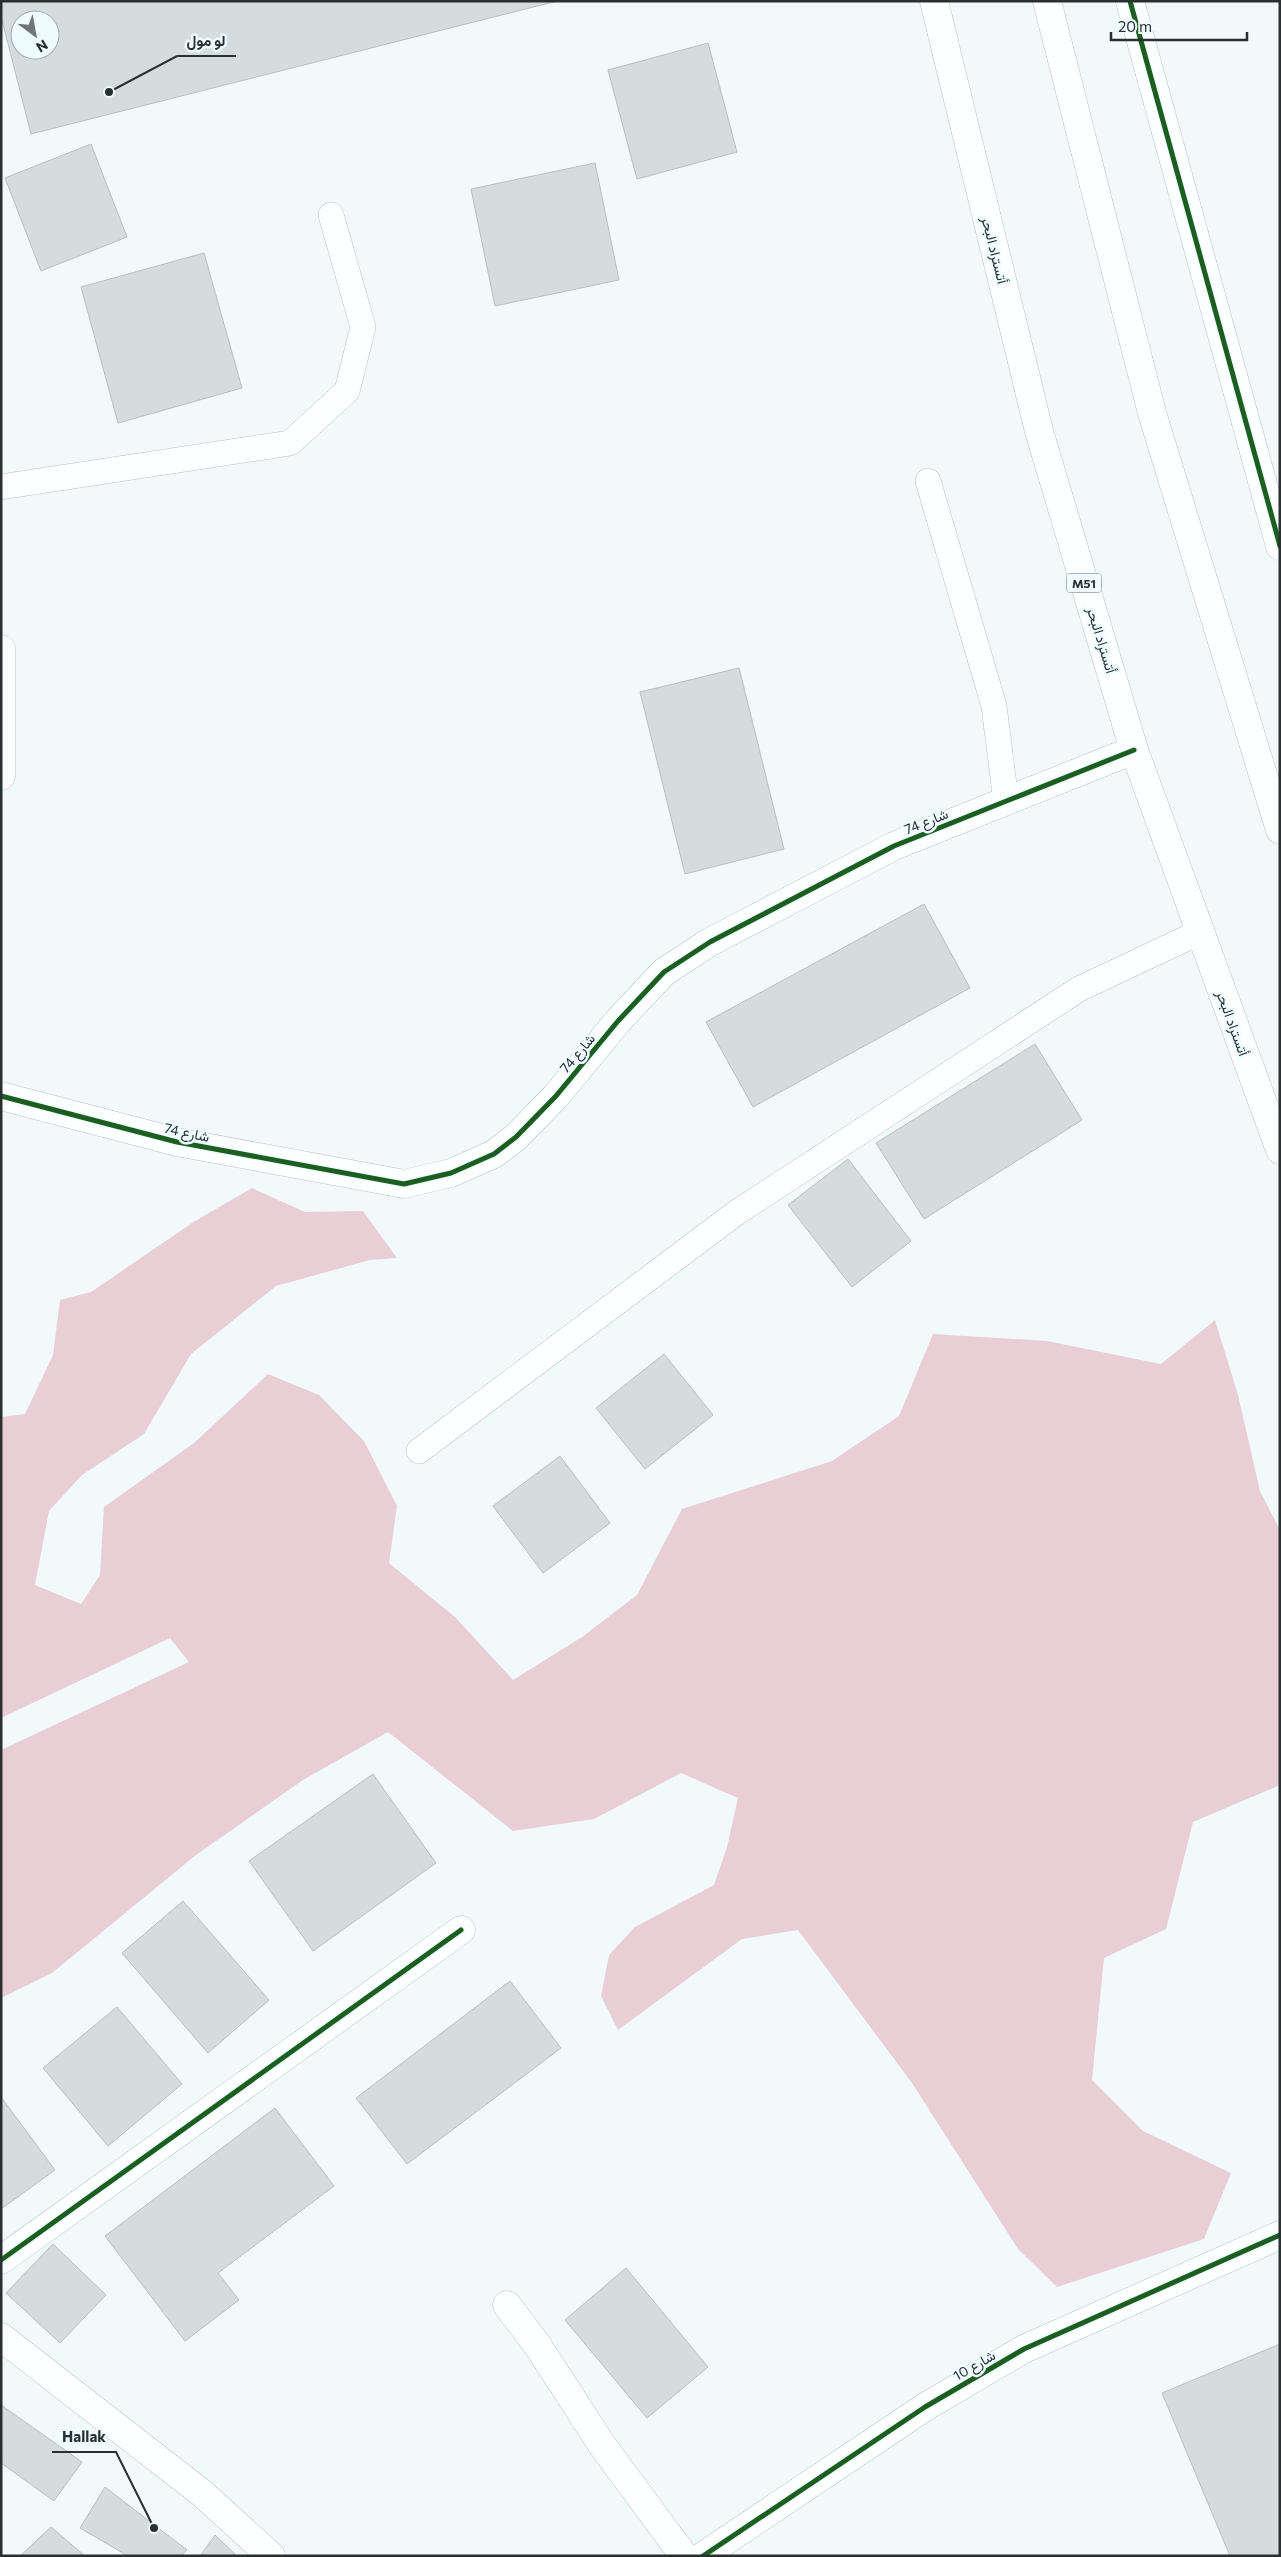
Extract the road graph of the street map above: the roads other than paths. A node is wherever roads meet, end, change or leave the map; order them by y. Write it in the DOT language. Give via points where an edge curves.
graph roads {
  1 [pos="934,1"];
  2 [pos="1047,1"];
  3 [pos="1130,1"];
  4 [pos="331,215"];
  5 [pos="928,481"];
  6 [pos="1,487"];
  7 [pos="1280,546"];
  8 [pos="1,648"];
  9 [pos="1134,750"];
  10 [pos="1,776"];
  11 [pos="1006,801"];
  12 [pos="1280,830"];
  13 [pos="1200,932"];
  14 [pos="1,1096"];
  15 [pos="1280,1150"];
  16 [pos="419,1451"];
  17 [pos="461,1930"];
  18 [pos="1280,2235"];
  19 [pos="1,2260"];
  20 [pos="507,2305"];
  21 [pos="6,2348"];
  22 [pos="271,2556"];
  23 [pos="684,2556"];
  24 [pos="703,2556"];
  1 -- 9 [label="main road, أتستراد البحر / M51" via="1039,431"];
  2 -- 12 [label="main road" via="1152,413"];
  3 -- 7 [label="main road"];
  4 -- 6 [label="lane" via="362,327 348,390 290,443"];
  5 -- 11 [label="lane" via="994,706"];
  8 -- 10 [label="main road"];
  9 -- 11 [label="main road, شارع 74"];
  9 -- 13 [label="main road, أتستراد البحر / M51"];
  11 -- 14 [label="main road, شارع 74" via="894,846 710,942 672,967 624,1014 556,1096 516,1137 494,1154 451,1173 404,1184 177,1142"];
  13 -- 15 [label="main road, أتستراد البحر / M51"];
  13 -- 16 [label="lane" via="1079,989 736,1213"];
  17 -- 19 [label="main road"];
  18 -- 24 [label="main road, شارع 10" via="1024,2350 925,2407"];
  20 -- 23 [label="main road" via="538,2346 602,2445"];
  21 -- 22 [label="main road" via="203,2494"];
}
